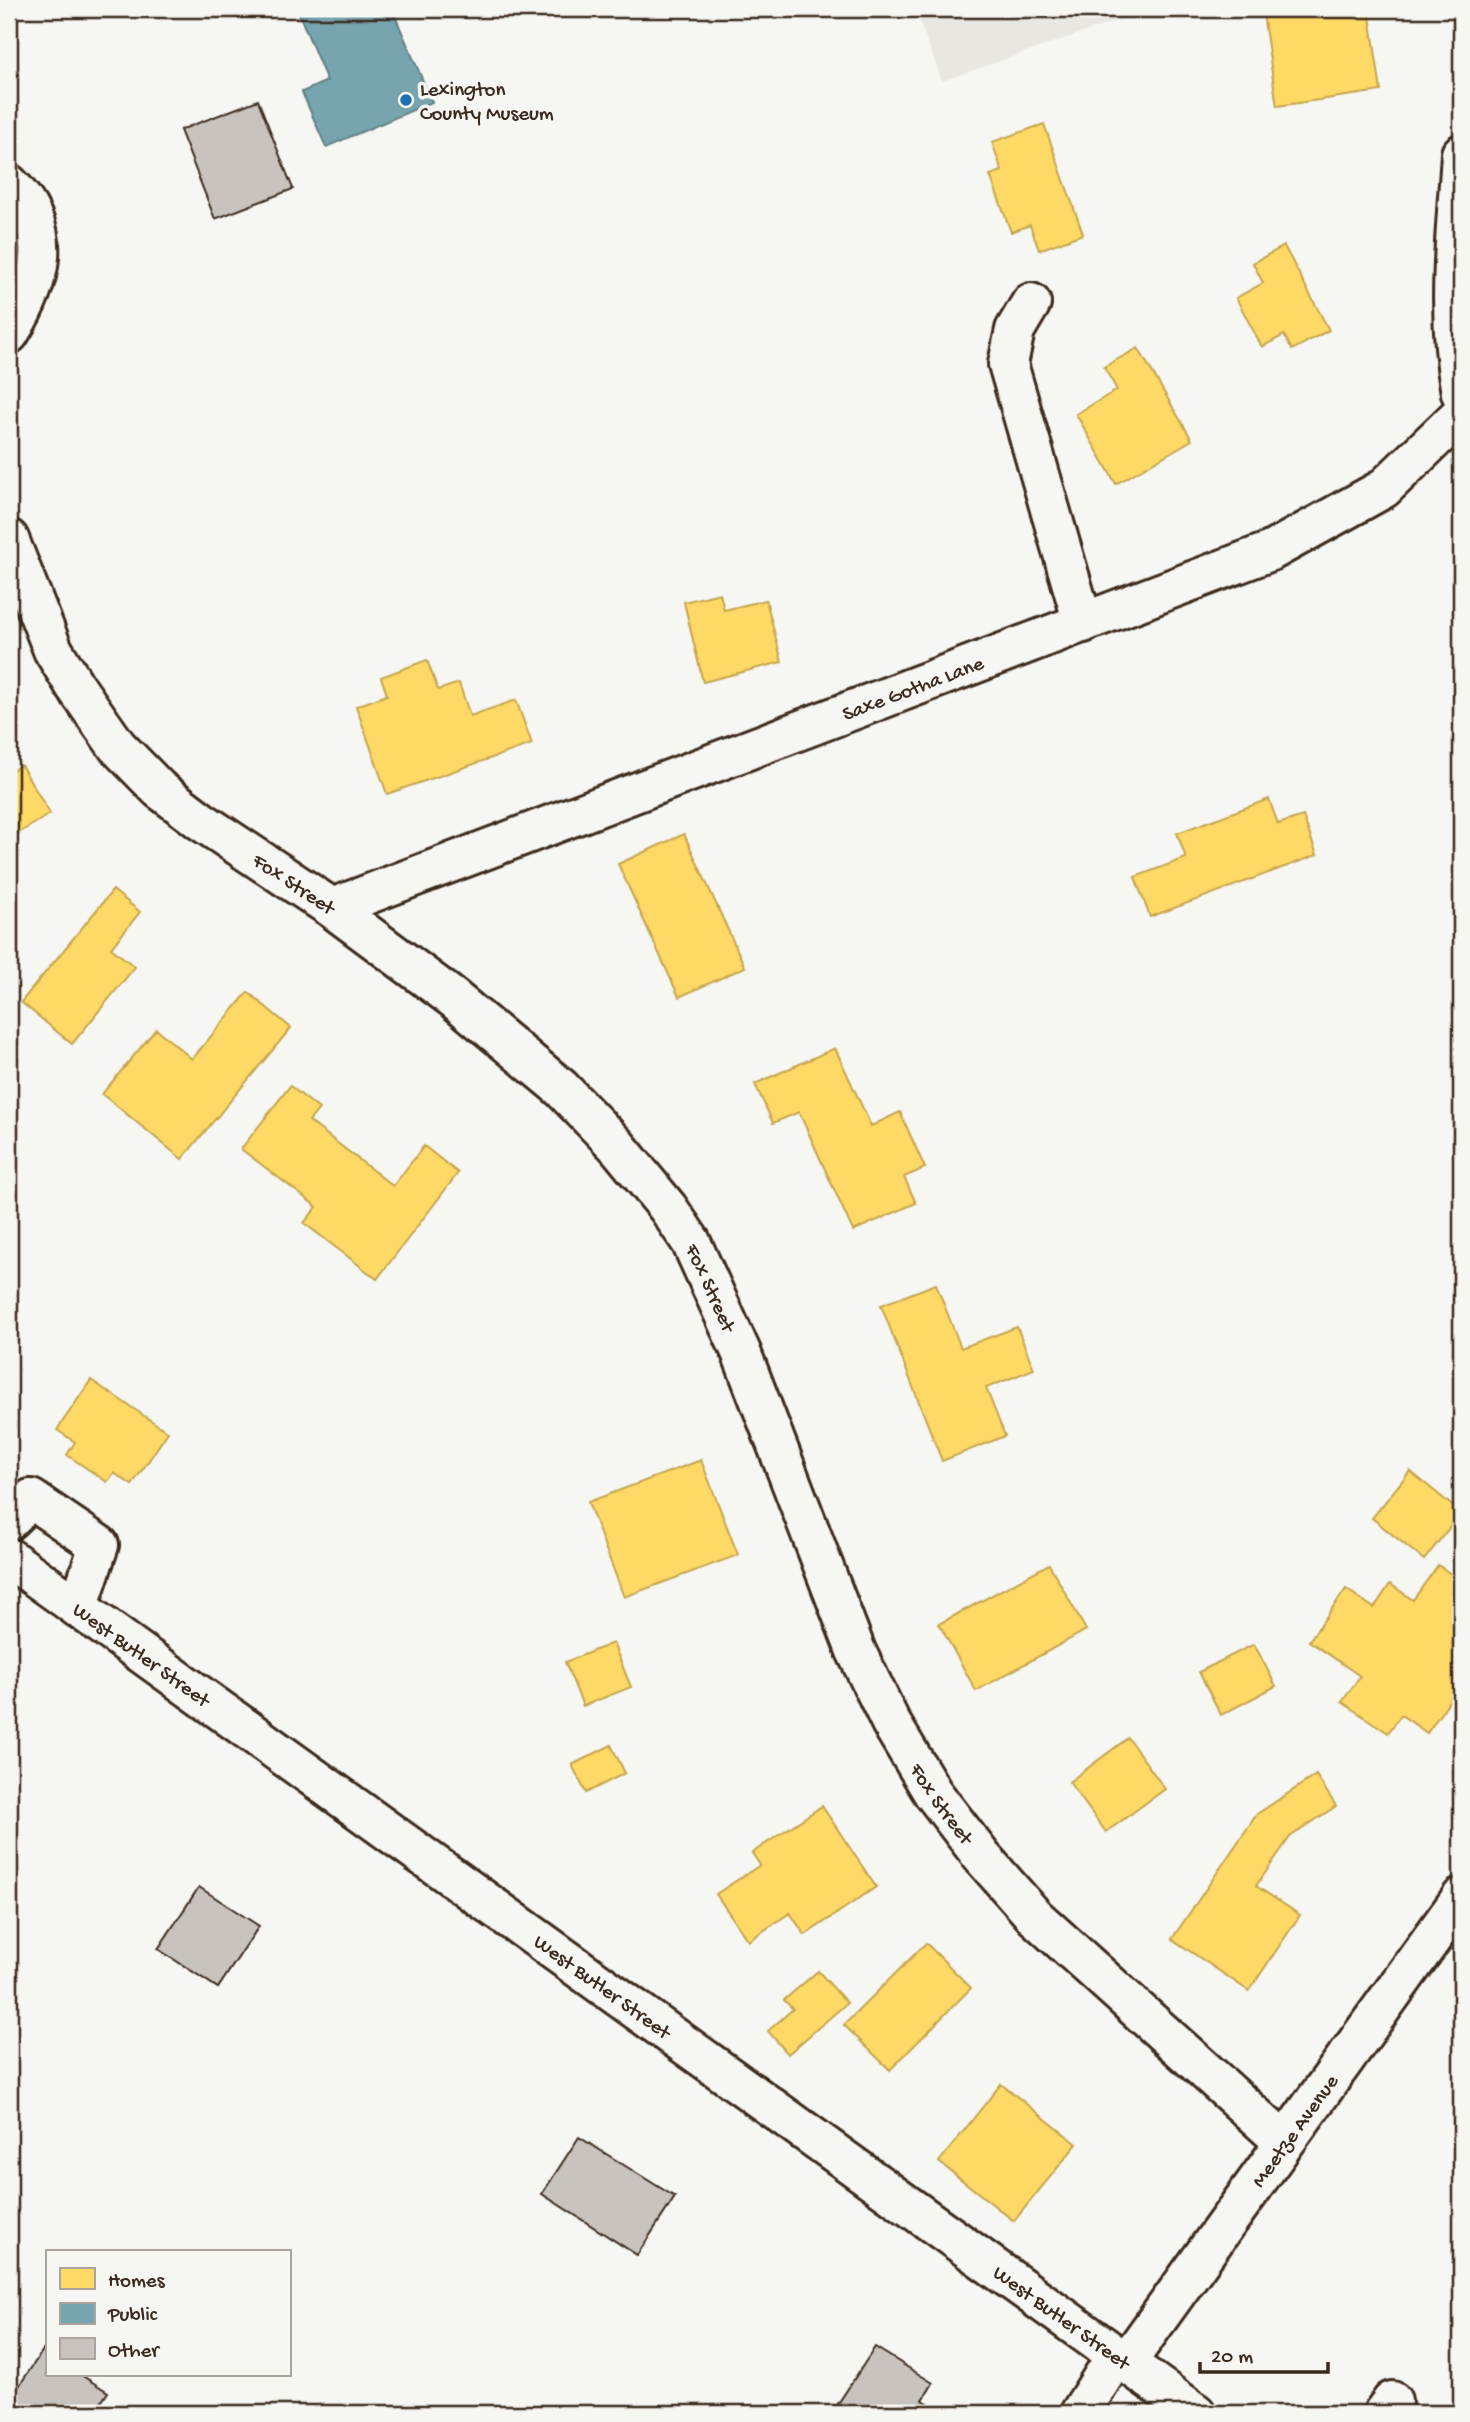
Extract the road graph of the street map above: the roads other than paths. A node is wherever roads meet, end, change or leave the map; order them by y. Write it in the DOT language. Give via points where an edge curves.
graph roads {
  1 [pos="1461,154"];
  2 [pos="9,184"];
  3 [pos="1031,303"];
  4 [pos="9,334"];
  5 [pos="1461,393"];
  6 [pos="1461,414"];
  7 [pos="9,539"];
  8 [pos="1083,623"];
  9 [pos="332,908"];
  10 [pos="9,1520"];
  11 [pos="9,1558"];
  12 [pos="78,1608"];
  13 [pos="1461,1898"];
  14 [pos="1284,2142"];
  15 [pos="1121,2360"];
  16 [pos="1080,2413"];
  17 [pos="1195,2413"];
  1 -- 5 [label="street" via="1452,328"];
  2 -- 4 [label="street" via="35,221 40,241 36,278 25,309"];
  3 -- 8 [label="street" via="1015,330 1008,364"];
  6 -- 8 [label="street, Saxe Gotha Lane" via="1383,489 1271,551"];
  7 -- 9 [label="street, Fox Street" via="53,650 117,746 159,789"];
  8 -- 9 [label="street, Saxe Gotha Lane"];
  9 -- 14 [label="street, Fox Street" via="453,998 561,1088 668,1208 691,1242 741,1352 856,1651 891,1723 933,1793 1035,1917"];
  10 -- 12 [label="street" via="31,1499 99,1545"];
  11 -- 12 [label="street, West Butler Street"];
  12 -- 15 [label="street, West Butler Street"];
  13 -- 14 [label="street, Meetze Avenue"];
  14 -- 15 [label="street, Meetze Avenue"];
  15 -- 16 [label="street, Meetze Avenue"];
  15 -- 17 [label="street, West Butler Street"];
}
